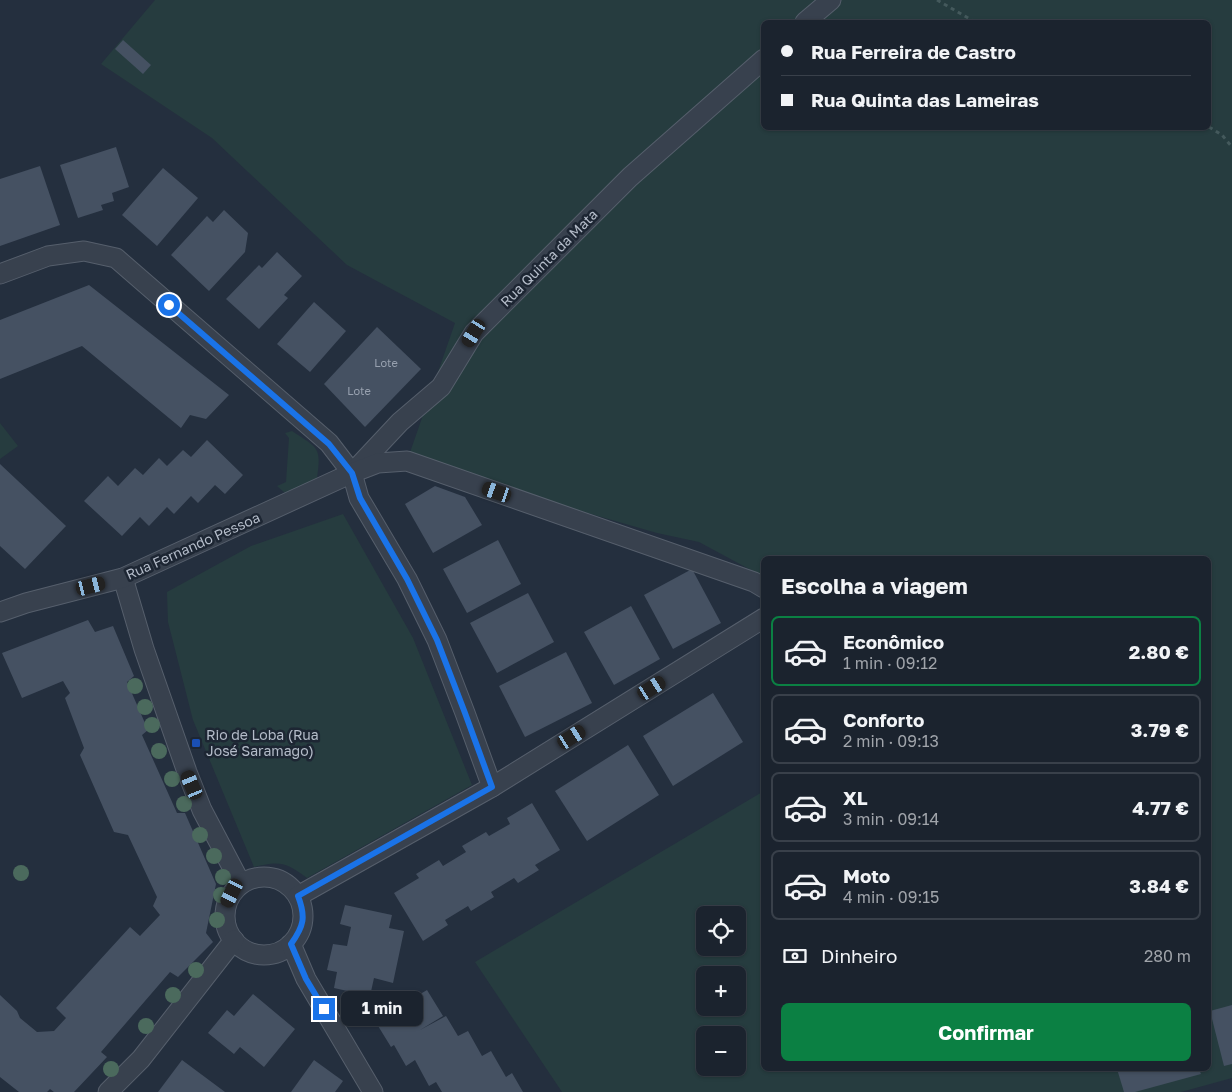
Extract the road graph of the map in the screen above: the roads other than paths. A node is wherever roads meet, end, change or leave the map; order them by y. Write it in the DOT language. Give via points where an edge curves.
graph roads {
  1 [pos="830,0"];
  2 [pos="807,20"];
  3 [pos="761,62"];
  4 [pos="0,274"];
  5 [pos="352,473"];
  6 [pos="123,578"];
  7 [pos="761,586"];
  8 [pos="0,612"];
  9 [pos="761,620"];
  10 [pos="492,787"];
  11 [pos="241,884"];
  12 [pos="298,896"];
  13 [pos="234,940"];
  14 [pos="291,944"];
  15 [pos="108,1092"];
  16 [pos="373,1092"];
  1 -- 2 [label="street"];
  3 -- 5 [label="street, Rua Quinta da Mata" via="630,177 474,333 440,386 400,422"];
  4 -- 5 [label="street" via="48,256 84,251 116,258 329,444"];
  5 -- 6 [label="street, Rua Fernando Pessoa"];
  5 -- 7 [label="street, Rua Fernando Pessoa" via="378,463 407,462"];
  5 -- 10 [label="street" via="360,498 407,579 437,640"];
  6 -- 8 [label="street, Rua Fernando Pessoa"];
  6 -- 11 [label="street" via="186,772"];
  9 -- 10 [label="street"];
  10 -- 12 [label="street"];
  11 -- 12 [label="street" via="266,876 279,879"];
  11 -- 13 [label="street" via="226,904 227,929"];
  12 -- 14 [label="street" via="303,908 303,921"];
  13 -- 14 [label="street" via="251,953 262,955 272,954"];
  13 -- 15 [label="street" via="141,1059"];
  14 -- 16 [label="street" via="306,979"];
}
